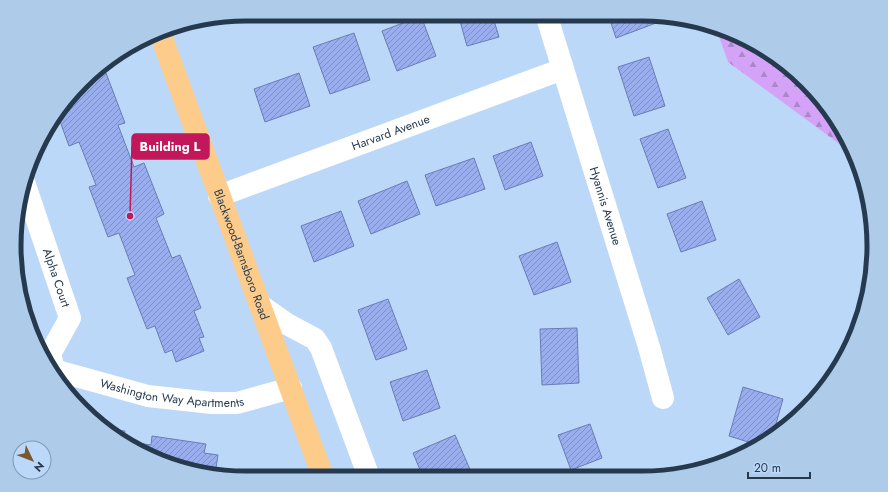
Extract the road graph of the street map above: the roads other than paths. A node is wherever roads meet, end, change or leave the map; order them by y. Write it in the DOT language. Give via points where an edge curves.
graph roads {
  1 [pos="548,21"];
  2 [pos="162,37"];
  3 [pos="563,69"];
  4 [pos="28,193"];
  5 [pos="219,196"];
  6 [pos="260,305"];
  7 [pos="51,358"];
  8 [pos="54,362"];
  9 [pos="291,388"];
  10 [pos="663,398"];
  11 [pos="321,471"];
  12 [pos="367,471"];
  1 -- 3 [label="street, Hyannis Avenue"];
  2 -- 5 [label="main road, Blackwood-Barnsboro Road"];
  3 -- 5 [label="street, Harvard Avenue"];
  3 -- 10 [label="street, Hyannis Avenue"];
  4 -- 7 [label="street, Alpha Court" via="70,318"];
  5 -- 6 [label="main road, Blackwood-Barnsboro Road"];
  6 -- 9 [label="main road, Blackwood-Barnsboro Road"];
  6 -- 12 [label="street" via="286,324 315,339 321,348"];
  8 -- 9 [label="street, Washington Way Apartments" via="148,396 212,403 237,403"];
  9 -- 11 [label="main road, Blackwood-Barnsboro Road"];
}
